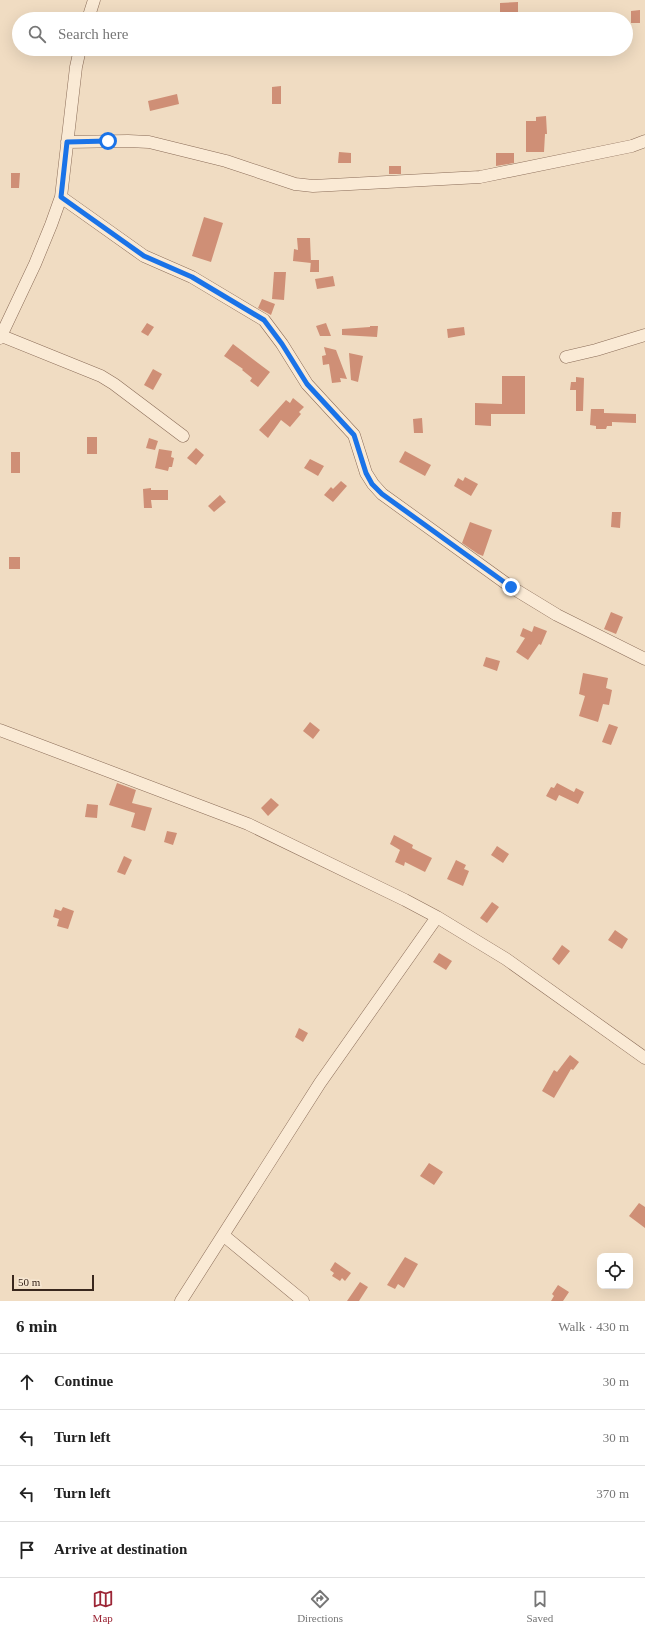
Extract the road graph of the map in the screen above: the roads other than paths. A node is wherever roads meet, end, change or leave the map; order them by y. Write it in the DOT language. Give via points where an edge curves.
graph roads {
  1 [pos="94,0"];
  2 [pos="90,12"];
  3 [pos="78,56"];
  4 [pos="645,141"];
  5 [pos="67,142"];
  6 [pos="61,197"];
  7 [pos="645,335"];
  8 [pos="1,337"];
  9 [pos="566,357"];
  10 [pos="183,436"];
  11 [pos="645,659"];
  12 [pos="0,730"];
  13 [pos="437,917"];
  14 [pos="645,1058"];
  15 [pos="223,1235"];
  16 [pos="181,1301"];
  17 [pos="303,1301"];
  1 -- 2 [label="street"];
  3 -- 5 [label="street"];
  4 -- 5 [label="street" via="632,146 480,177 313,186 295,184 226,161 149,142"];
  5 -- 6 [label="street"];
  6 -- 8 [label="street" via="35,264"];
  6 -- 11 [label="street" via="144,256 192,277 264,320 307,384 354,435 366,473 382,494 511,587 557,615"];
  7 -- 9 [label="street"];
  8 -- 10 [label="street" via="101,376"];
  12 -- 13 [label="street" via="248,824"];
  13 -- 14 [label="street" via="506,959"];
  13 -- 15 [label="street" via="320,1083"];
  15 -- 16 [label="street"];
  15 -- 17 [label="street"];
}
